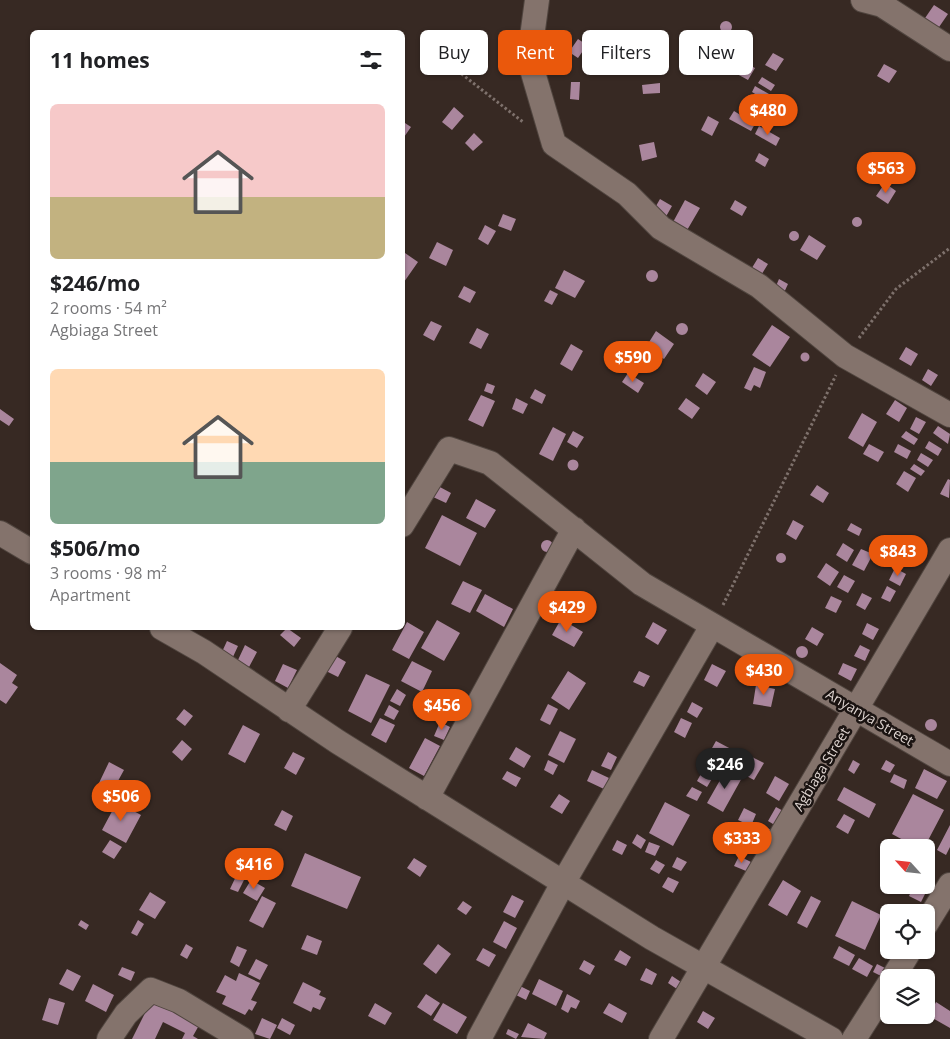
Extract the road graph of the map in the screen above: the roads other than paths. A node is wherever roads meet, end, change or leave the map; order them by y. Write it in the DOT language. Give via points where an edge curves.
graph roads {
  1 [pos="537,0"];
  2 [pos="863,0"];
  3 [pos="950,49"];
  4 [pos="950,415"];
  5 [pos="405,521"];
  6 [pos="574,529"];
  7 [pos="0,533"];
  8 [pos="950,550"];
  9 [pos="30,551"];
  10 [pos="712,626"];
  11 [pos="166,630"];
  12 [pos="339,630"];
  13 [pos="289,710"];
  14 [pos="856,710"];
  15 [pos="950,764"];
  16 [pos="426,798"];
  17 [pos="563,883"];
  18 [pos="950,886"];
  19 [pos="935,910"];
  20 [pos="703,967"];
  21 [pos="880,998"];
  22 [pos="110,1039"];
  23 [pos="242,1039"];
  24 [pos="479,1039"];
  25 [pos="661,1039"];
  26 [pos="831,1039"];
  27 [pos="854,1039"];
  1 -- 4 [label="street" via="529,59 554,144 627,194 661,228 759,286 846,356"];
  2 -- 3 [label="street" via="882,5"];
  5 -- 6 [label="street, Anyanya Street" via="450,449 490,464"];
  6 -- 10 [label="street, Anyanya Street" via="642,584"];
  6 -- 16 [label="street"];
  7 -- 9 [label="street"];
  8 -- 14 [label="street, Agbiaga Street"];
  10 -- 14 [label="street, Anyanya Street"];
  10 -- 17 [label="street"];
  11 -- 13 [label="street"];
  12 -- 13 [label="street"];
  13 -- 16 [label="street"];
  14 -- 15 [label="street, Anyanya Street"];
  14 -- 20 [label="street, Agbiaga Street"];
  16 -- 17 [label="street"];
  17 -- 20 [label="street"];
  17 -- 24 [label="street"];
  18 -- 19 [label="street"];
  20 -- 25 [label="street, Agbiaga Street"];
  20 -- 26 [label="street"];
  21 -- 27 [label="street"];
  22 -- 23 [label="street" via="126,1014 151,990 179,1001"];
}
